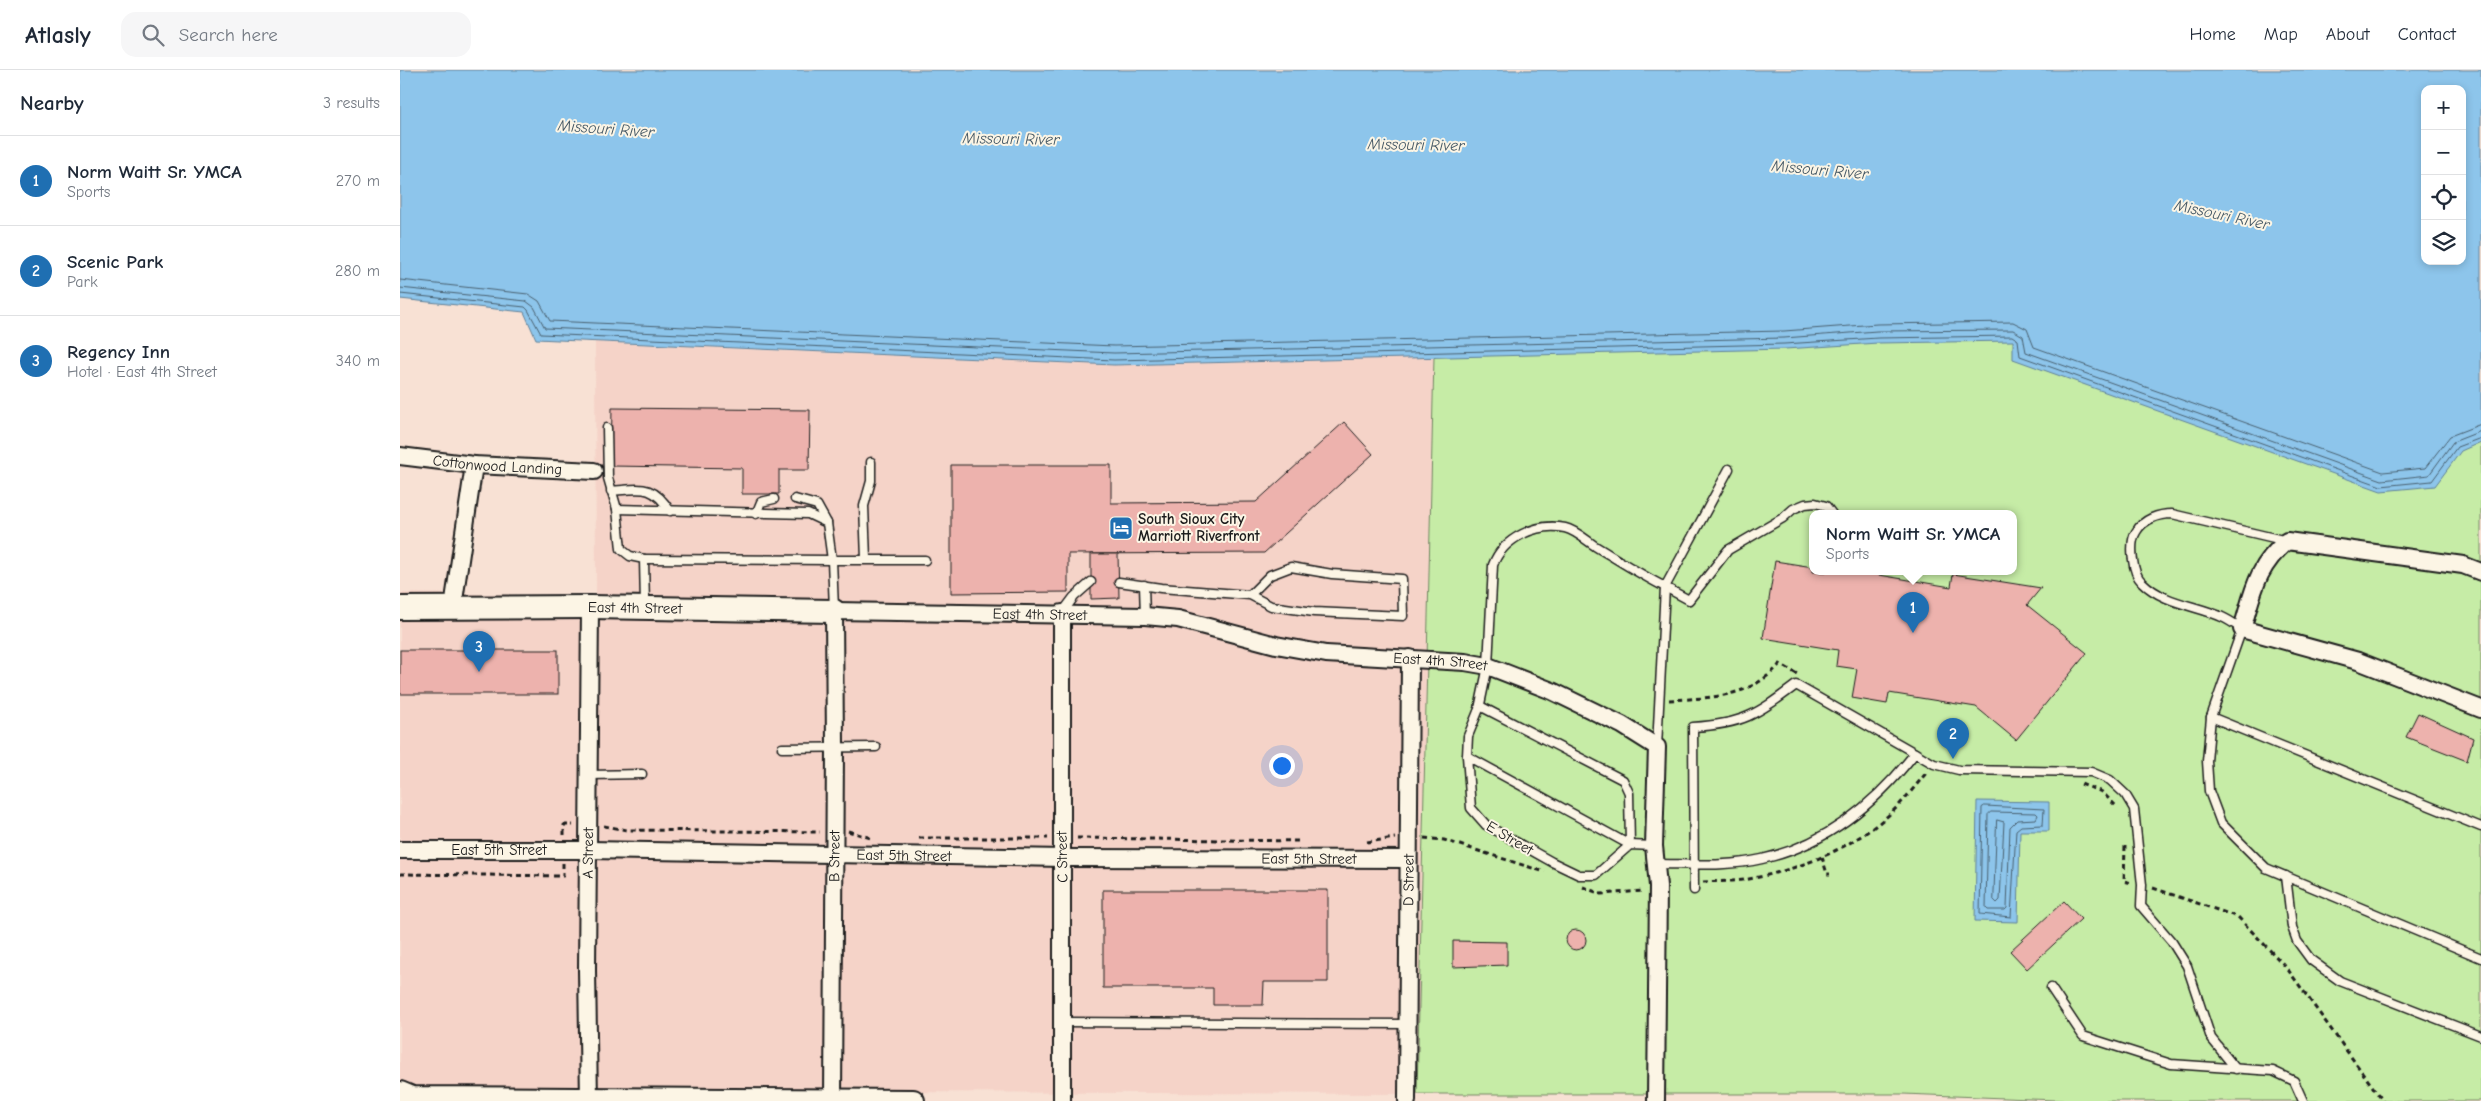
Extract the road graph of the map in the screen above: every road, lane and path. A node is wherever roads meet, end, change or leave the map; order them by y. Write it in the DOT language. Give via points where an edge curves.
graph roads {
  1 [pos="607,428"];
  2 [pos="400,456"];
  3 [pos="871,462"];
  4 [pos="474,465"];
  5 [pos="1730,468"];
  6 [pos="594,471"];
  7 [pos="611,491"];
  8 [pos="774,499"];
  9 [pos="795,499"];
  10 [pos="617,509"];
  11 [pos="1829,510"];
  12 [pos="670,511"];
  13 [pos="756,514"];
  14 [pos="827,523"];
  15 [pos="2287,541"];
  16 [pos="644,559"];
  17 [pos="866,559"];
  18 [pos="832,560"];
  19 [pos="925,560"];
  20 [pos="2481,572"];
  21 [pos="1091,582"];
  22 [pos="1118,582"];
  23 [pos="1144,585"];
  24 [pos="1665,588"];
  25 [pos="1250,595"];
  26 [pos="453,607"];
  27 [pos="590,607"];
  28 [pos="400,608"];
  29 [pos="645,608"];
  30 [pos="834,611"];
  31 [pos="1062,613"];
  32 [pos="1145,616"];
  33 [pos="2242,629"];
  34 [pos="1410,658"];
  35 [pos="1488,666"];
  36 [pos="1480,706"];
  37 [pos="2481,709"];
  38 [pos="2211,717"];
  39 [pos="835,747"];
  40 [pos="876,747"];
  41 [pos="1657,747"];
  42 [pos="782,748"];
  43 [pos="1915,753"];
  44 [pos="1467,756"];
  45 [pos="642,774"];
  46 [pos="590,775"];
  47 [pos="577,825"];
  48 [pos="601,825"];
  49 [pos="2481,828"];
  50 [pos="825,832"];
  51 [pos="564,843"];
  52 [pos="1630,845"];
  53 [pos="1654,846"];
  54 [pos="400,850"];
  55 [pos="589,850"];
  56 [pos="834,854"];
  57 [pos="1822,857"];
  58 [pos="1063,858"];
  59 [pos="1408,859"];
  60 [pos="563,864"];
  61 [pos="1655,864"];
  62 [pos="1692,864"];
  63 [pos="400,874"];
  64 [pos="1830,874"];
  65 [pos="2286,876"];
  66 [pos="1694,890"];
  67 [pos="2481,958"];
  68 [pos="2051,988"];
  69 [pos="1063,1022"];
  70 [pos="1406,1024"];
  71 [pos="2481,1036"];
  72 [pos="2236,1069"];
  73 [pos="406,1097"];
  74 [pos="588,1099"];
  75 [pos="832,1100"];
  76 [pos="913,1101"];
  77 [pos="1062,1101"];
  78 [pos="1407,1101"];
  79 [pos="1656,1101"];
  80 [pos="2303,1101"];
  1 -- 7 [label="lane"];
  2 -- 4 [label="street, Cottonwood Landing"];
  3 -- 17 [label="lane" via="871,480 864,506"];
  4 -- 6 [label="street, Cottonwood Landing"];
  4 -- 26 [label="street"];
  5 -- 24 [label="lane"];
  7 -- 10 [label="lane"];
  7 -- 12 [label="lane" via="644,489 660,495"];
  8 -- 13 [label="lane" via="761,502"];
  9 -- 14 [label="lane" via="817,505"];
  10 -- 12 [label="lane"];
  10 -- 16 [label="lane" via="621,548 630,556"];
  11 -- 24 [label="lane, E Street" via="1815,503 1805,504 1728,550 1689,600"];
  12 -- 13 [label="lane"];
  13 -- 14 [label="lane" via="808,514"];
  14 -- 18 [label="lane"];
  15 -- 20 [label="street" via="2463,565"];
  15 -- 33 [label="street" via="2271,554 2260,570"];
  15 -- 33 [label="lane" via="2172,514 2151,518 2136,532 2132,552 2136,575 2143,584 2175,603 2223,617"];
  16 -- 18 [label="lane"];
  16 -- 29 [label="lane"];
  17 -- 18 [label="lane"];
  17 -- 19 [label="lane"];
  18 -- 30 [label="lane"];
  21 -- 31 [label="lane"];
  22 -- 23 [label="lane"];
  23 -- 25 [label="lane"];
  23 -- 32 [label="lane"];
  24 -- 35 [label="lane, E Street" via="1567,528 1548,526 1519,535 1497,554 1493,565"];
  24 -- 41 [label="lane"];
  25 -- 25 [label="lane" via="1271,606 1314,612 1403,616 1402,579 1332,574 1291,567 1270,576"];
  26 -- 27 [label="main road, East 4th Street"];
  26 -- 28 [label="main road, East 4th Street"];
  27 -- 29 [label="main road, East 4th Street"];
  27 -- 46 [label="street, A Street"];
  29 -- 30 [label="main road, East 4th Street"];
  30 -- 31 [label="street, East 4th Street"];
  30 -- 39 [label="street, B Street"];
  31 -- 32 [label="street, East 4th Street"];
  31 -- 58 [label="street, C Street"];
  32 -- 34 [label="street, East 4th Street" via="1178,619 1276,645 1326,654"];
  33 -- 37 [label="street" via="2358,661"];
  33 -- 38 [label="lane"];
  34 -- 35 [label="street, East 4th Street"];
  34 -- 59 [label="street, D Street"];
  35 -- 36 [label="lane, E Street"];
  35 -- 41 [label="street, East 4th Street" via="1622,725"];
  36 -- 44 [label="lane, E Street" via="1468,736"];
  36 -- 52 [label="lane" via="1623,780 1629,793"];
  38 -- 49 [label="lane"];
  38 -- 65 [label="lane" via="2206,761 2209,791 2221,823 2266,868"];
  39 -- 40 [label="lane"];
  39 -- 42 [label="lane"];
  39 -- 56 [label="street, B Street"];
  41 -- 53 [label="street"];
  43 -- 62 [label="lane" via="1894,781 1863,809 1801,847 1761,860"];
  43 -- 62 [label="lane" via="1796,685 1748,718 1692,727"];
  43 -- 72 [label="lane" via="1934,764 1959,770 2091,772 2110,780 2125,794 2134,809 2142,885 2141,906 2172,942 2187,966 2211,1038"];
  44 -- 52 [label="lane"];
  44 -- 52 [label="lane, E Street" via="1471,808 1486,825 1552,862 1579,875 1596,875"];
  45 -- 46 [label="lane"];
  46 -- 55 [label="street, A Street"];
  47 -- 51 [label="path" via="564,825"];
  48 -- 50 [label="path" via="627,830"];
  52 -- 53 [label="lane"];
  53 -- 61 [label="street"];
  54 -- 55 [label="street, East 5th Street"];
  55 -- 56 [label="street, East 5th Street"];
  55 -- 74 [label="street, A Street"];
  56 -- 58 [label="street, East 5th Street"];
  56 -- 75 [label="street, B Street"];
  57 -- 64 [label="path" via="1827,874"];
  58 -- 59 [label="street, East 5th Street"];
  58 -- 69 [label="street, C Street"];
  59 -- 70 [label="street, D Street"];
  60 -- 63 [label="path" via="563,876"];
  61 -- 62 [label="lane"];
  61 -- 79 [label="street" via="1658,886"];
  62 -- 66 [label="lane"];
  65 -- 67 [label="lane"];
  65 -- 71 [label="lane" via="2292,927 2297,941 2311,960 2340,981"];
  68 -- 72 [label="lane" via="2083,1036 2171,1064"];
  69 -- 70 [label="lane"];
  69 -- 77 [label="street, C Street"];
  70 -- 78 [label="street, D Street"];
  72 -- 80 [label="lane" via="2273,1071 2294,1081"];
  73 -- 74 [label="main road"];
  74 -- 75 [label="main road"];
  75 -- 76 [label="main road"];
}
